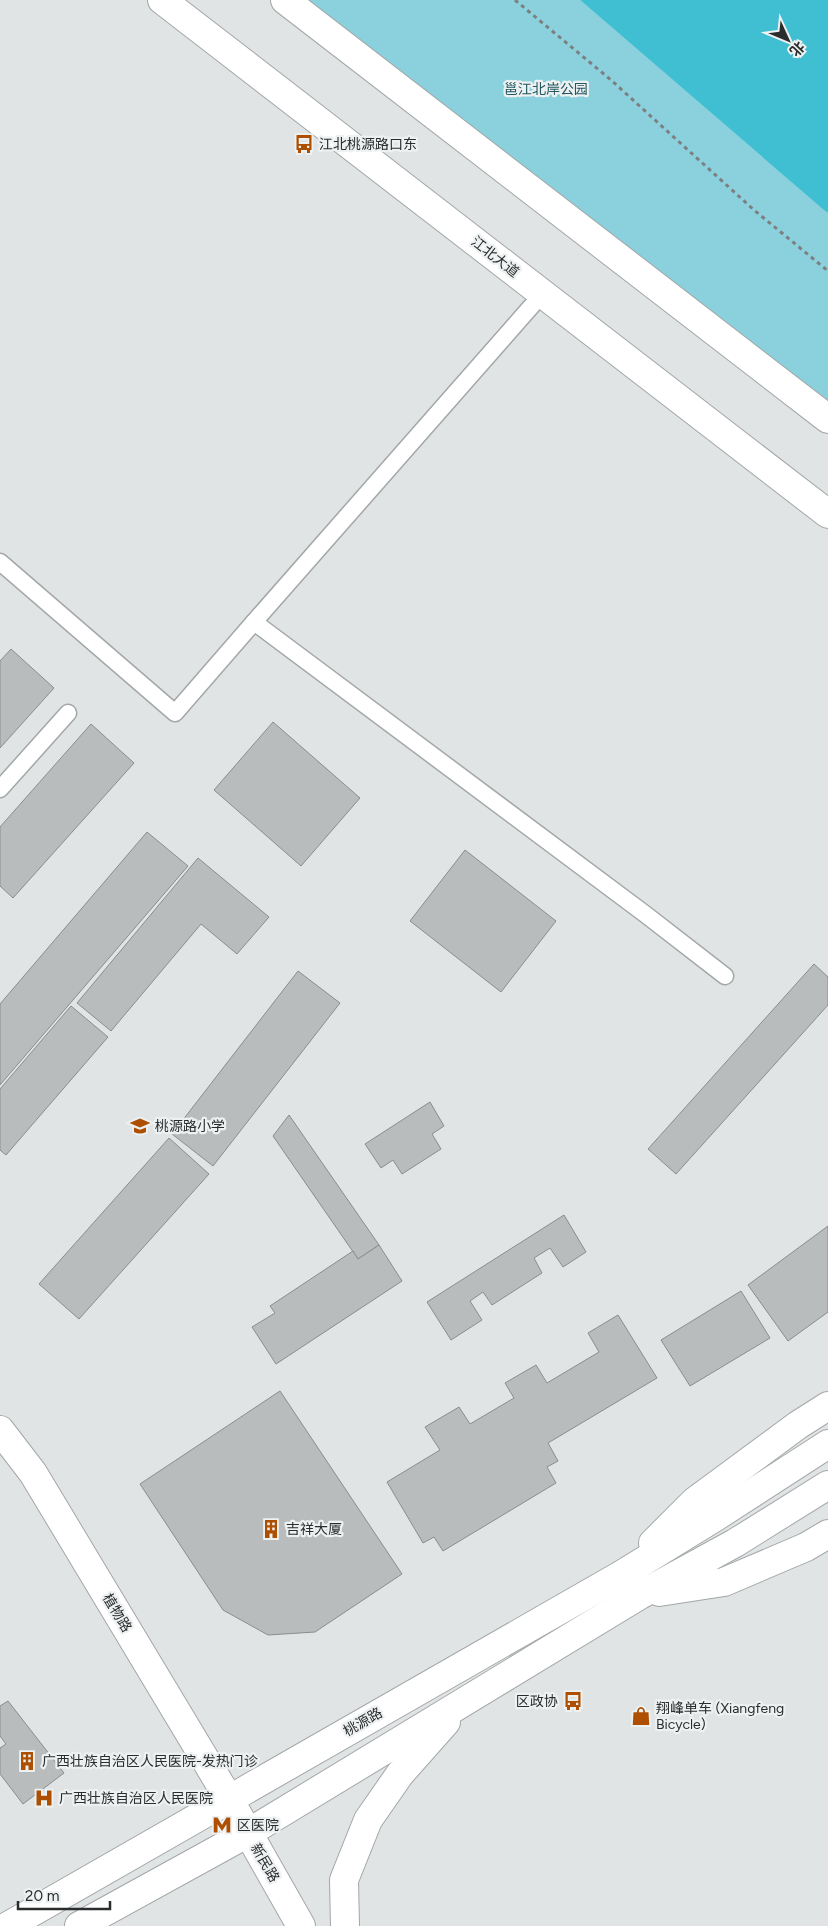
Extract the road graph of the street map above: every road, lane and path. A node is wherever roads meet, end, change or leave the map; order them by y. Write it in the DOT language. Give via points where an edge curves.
graph roads {
  1 [pos="162,0"];
  2 [pos="285,0"];
  3 [pos="515,0"];
  4 [pos="828,272"];
  5 [pos="542,294"];
  6 [pos="828,419"];
  7 [pos="828,514"];
  8 [pos="0,562"];
  9 [pos="254,622"];
  10 [pos="68,713"];
  11 [pos="0,788"];
  12 [pos="725,976"];
  13 [pos="828,1406"];
  14 [pos="0,1430"];
  15 [pos="828,1444"];
  16 [pos="828,1485"];
  17 [pos="828,1534"];
  18 [pos="622,1575"];
  19 [pos="640,1595"];
  20 [pos="465,1700"];
  21 [pos="229,1799"];
  22 [pos="248,1833"];
  23 [pos="8,1926"];
  24 [pos="79,1926"];
  25 [pos="301,1926"];
  26 [pos="345,1926"];
  1 -- 5 [label="main road, 江北大道"];
  2 -- 6 [label="main road"];
  3 -- 4 [label="path" via="611,80 754,210"];
  5 -- 7 [label="main road, 江北大道"];
  5 -- 9 [label="lane"];
  8 -- 9 [label="lane" via="175,713"];
  9 -- 12 [label="lane"];
  10 -- 11 [label="lane"];
  13 -- 18 [label="main road" via="695,1501"];
  14 -- 21 [label="main road, 植物路" via="33,1473"];
  15 -- 18 [label="main road, 桃源路"];
  16 -- 19 [label="main road"];
  17 -- 19 [label="main road" via="806,1548 724,1582"];
  18 -- 21 [label="main road, 桃源路"];
  19 -- 20 [label="main road"];
  20 -- 22 [label="main road"];
  20 -- 26 [label="main road" via="400,1774 368,1820 344,1880"];
  21 -- 22 [label="main road, 新民路"];
  21 -- 23 [label="main road, 桃源路"];
  22 -- 24 [label="main road"];
  22 -- 25 [label="main road, 新民路"];
}
